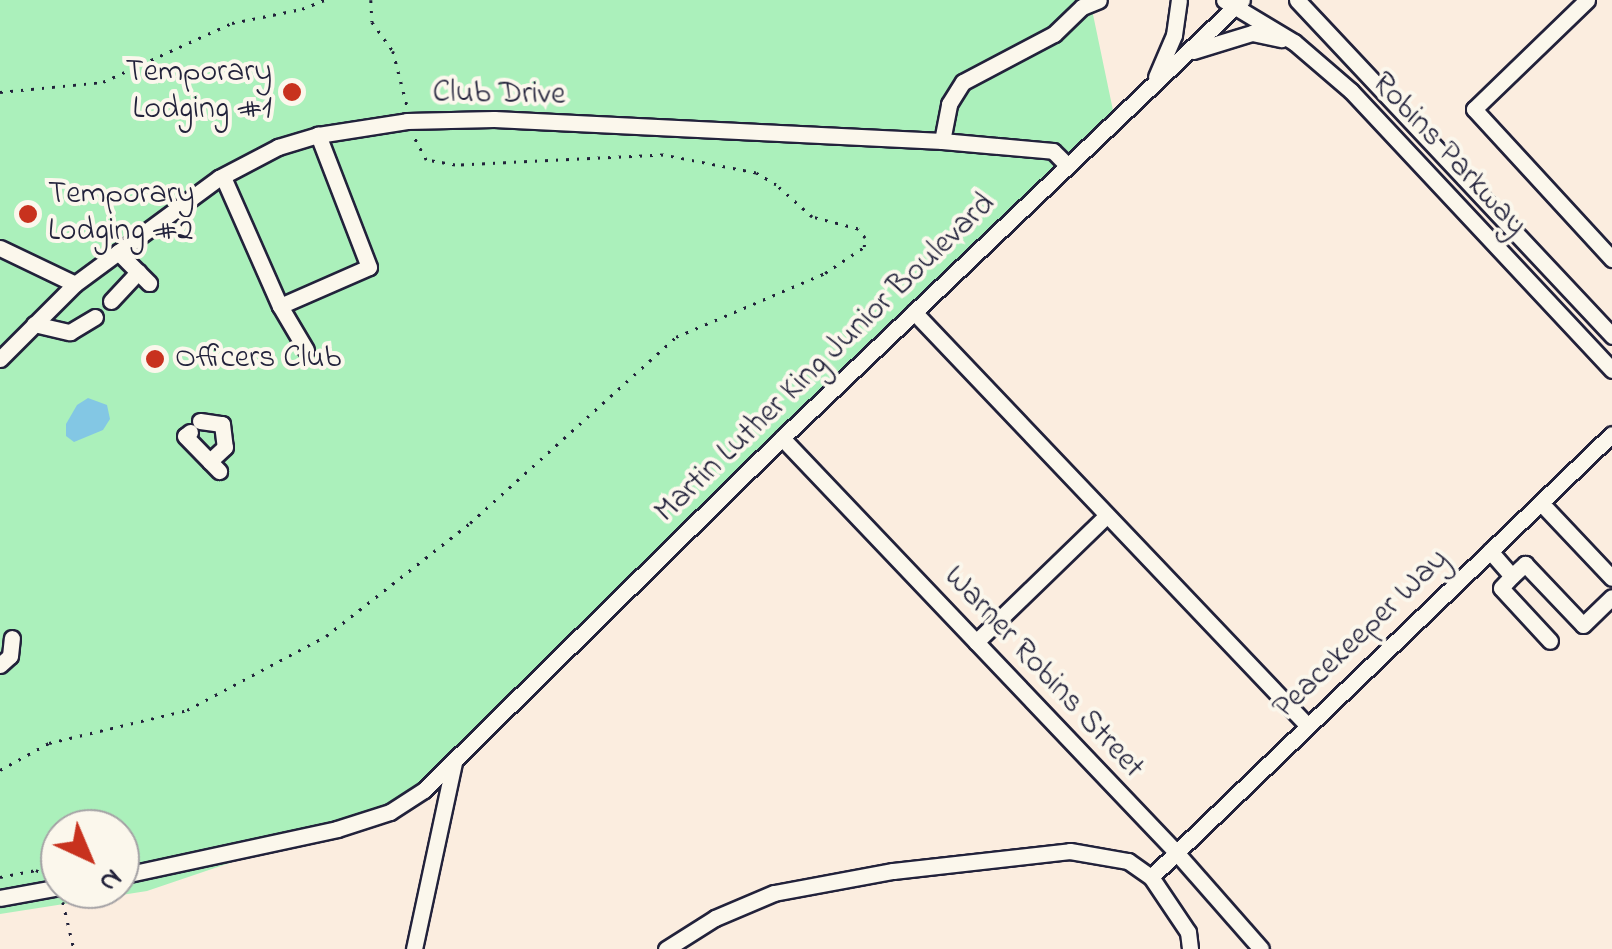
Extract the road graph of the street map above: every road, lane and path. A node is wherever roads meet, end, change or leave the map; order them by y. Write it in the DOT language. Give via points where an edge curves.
graph roads {
  1 [pos="324,0"];
  2 [pos="371,0"];
  3 [pos="1099,0"];
  4 [pos="1179,0"];
  5 [pos="1587,0"];
  6 [pos="1233,2"];
  7 [pos="1302,3"];
  8 [pos="1294,42"];
  9 [pos="1184,54"];
  10 [pos="1152,85"];
  11 [pos="0,92"];
  12 [pos="411,121"];
  13 [pos="318,135"];
  14 [pos="942,140"];
  15 [pos="1067,165"];
  16 [pos="223,176"];
  17 [pos="0,248"];
  18 [pos="118,252"];
  19 [pos="1612,259"];
  20 [pos="76,284"];
  21 [pos="112,301"];
  22 [pos="280,306"];
  23 [pos="914,312"];
  24 [pos="95,317"];
  25 [pos="34,324"];
  26 [pos="1612,336"];
  27 [pos="306,350"];
  28 [pos="0,359"];
  29 [pos="1612,370"];
  30 [pos="1612,434"];
  31 [pos="782,438"];
  32 [pos="214,466"];
  33 [pos="1541,503"];
  34 [pos="1107,515"];
  35 [pos="1490,551"];
  36 [pos="1512,576"];
  37 [pos="1612,578"];
  38 [pos="1612,597"];
  39 [pos="12,638"];
  40 [pos="1550,640"];
  41 [pos="976,642"];
  42 [pos="0,665"];
  43 [pos="1307,725"];
  44 [pos="454,763"];
  45 [pos="0,770"];
  46 [pos="1174,852"];
  47 [pos="140,872"];
  48 [pos="1151,877"];
  49 [pos="40,891"];
  50 [pos="0,898"];
  51 [pos="414,949"];
  52 [pos="666,949"];
  53 [pos="1190,949"];
  54 [pos="1261,949"];
  1 -- 11 [label="path" via="232,22 103,82"];
  2 -- 12 [label="path" via="371,18 393,52"];
  3 -- 14 [label="street" via="1054,34 963,82 949,104"];
  4 -- 10 [label="street" via="1174,35"];
  5 -- 19 [label="street" via="1474,109"];
  6 -- 8 [label="street, Robins Parkway"];
  6 -- 9 [label="street, Martin Luther King Junior Boulevard"];
  7 -- 26 [label="street, Robins Parkway"];
  8 -- 9 [label="street" via="1252,33"];
  8 -- 29 [label="street, Robins Parkway" via="1351,90"];
  9 -- 10 [label="street, Martin Luther King Junior Boulevard"];
  10 -- 15 [label="street, Martin Luther King Junior Boulevard"];
  12 -- 13 [label="street, Club Drive"];
  12 -- 14 [label="street, Club Drive"];
  12 -- 45 [label="path" via="424,158 441,164 663,155 762,175 812,216 858,230 864,247 825,273 676,338 470,522 326,636 188,710 49,743"];
  13 -- 16 [label="street, Club Drive"];
  13 -- 22 [label="street" via="369,267"];
  14 -- 15 [label="street, Club Drive" via="1053,151"];
  15 -- 23 [label="street, Martin Luther King Junior Boulevard"];
  16 -- 18 [label="street, Club Drive"];
  16 -- 22 [label="street"];
  17 -- 20 [label="street"];
  18 -- 20 [label="street, Club Drive"];
  18 -- 21 [label="street" via="144,278"];
  20 -- 25 [label="street, Club Drive"];
  22 -- 27 [label="street"];
  23 -- 31 [label="street, Martin Luther King Junior Boulevard"];
  23 -- 34 [label="street"];
  24 -- 25 [label="street" via="70,332"];
  25 -- 28 [label="street, Club Drive"];
  30 -- 33 [label="street, Peacekeeper Way"];
  31 -- 41 [label="street, Warner Robins Street"];
  31 -- 44 [label="street, Martin Luther King Junior Boulevard"];
  32 -- 32 [label="street" via="185,436 195,426 222,424 225,447"];
  33 -- 35 [label="street, Peacekeeper Way"];
  33 -- 37 [label="street"];
  34 -- 41 [label="street"];
  34 -- 43 [label="street"];
  35 -- 36 [label="street"];
  35 -- 43 [label="street, Peacekeeper Way"];
  36 -- 38 [label="street" via="1525,564 1582,625"];
  36 -- 40 [label="street" via="1501,588"];
  39 -- 42 [label="street" via="10,656"];
  41 -- 46 [label="street, Warner Robins Street"];
  43 -- 46 [label="street, Peacekeeper Way"];
  44 -- 47 [label="street" via="390,812"];
  44 -- 51 [label="street"];
  46 -- 48 [label="street, Peacekeeper Way"];
  46 -- 54 [label="street, Warner Robins Street"];
  48 -- 52 [label="street" via="1128,861 1070,851 894,871 774,892"];
  48 -- 53 [label="street" via="1188,932"];
  49 -- 50 [label="street"];
}
